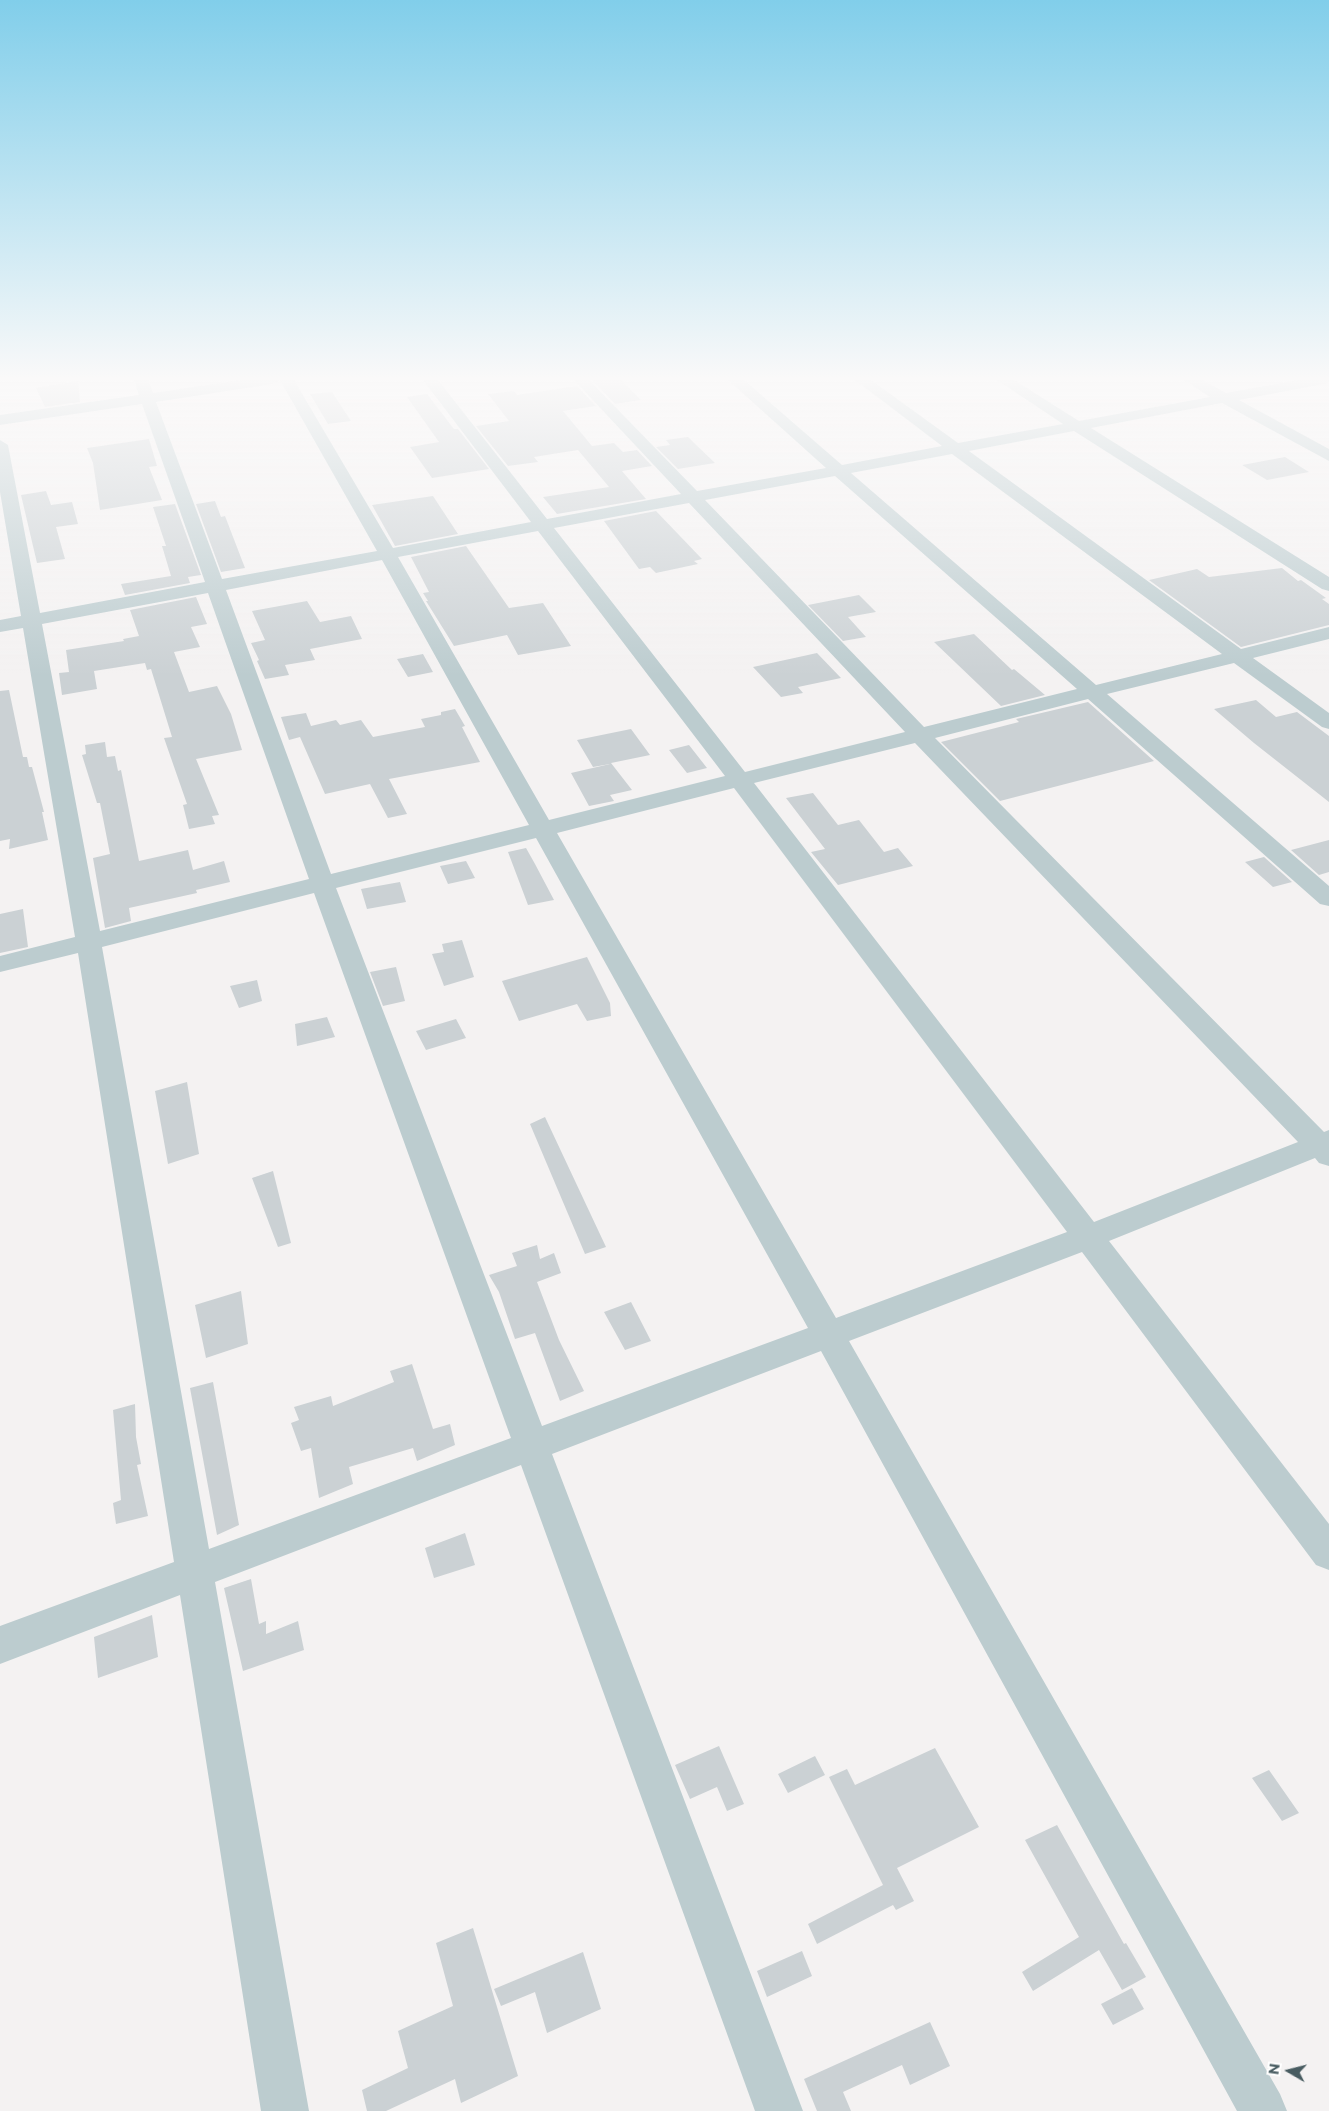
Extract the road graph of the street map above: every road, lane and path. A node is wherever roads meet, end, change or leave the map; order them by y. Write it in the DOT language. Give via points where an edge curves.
graph roads {
  1 [pos="6,479"];
  2 [pos="176,479"];
  3 [pos="344,479"];
  4 [pos="505,479"];
  5 [pos="674,479"];
  6 [pos="788,479"];
  7 [pos="849,479"];
  8 [pos="996,479"];
  9 [pos="1160,479"];
  10 [pos="692,497"];
  11 [pos="540,524"];
  12 [pos="387,553"];
  13 [pos="1329,585"];
  14 [pos="214,586"];
  15 [pos="32,620"];
  16 [pos="0,626"];
  17 [pos="1329,633"];
  18 [pos="1237,655"];
  19 [pos="1090,692"];
  20 [pos="1329,723"];
  21 [pos="918,733"];
  22 [pos="738,778"];
  23 [pos="541,828"];
  24 [pos="322,882"];
  25 [pos="1329,899"];
  26 [pos="89,942"];
  27 [pos="0,964"];
  28 [pos="1325,1147"];
  29 [pos="1088,1237"];
  30 [pos="828,1334"];
  31 [pos="531,1445"];
  32 [pos="1329,1553"];
  33 [pos="194,1572"];
  34 [pos="0,1645"];
  35 [pos="285,2111"];
  36 [pos="779,2111"];
  37 [pos="1263,2111"];
  1 -- 15 [label="street"];
  2 -- 14 [label="street"];
  3 -- 12 [label="street"];
  4 -- 11 [label="street"];
  5 -- 10 [label="street"];
  6 -- 10 [label="street"];
  7 -- 19 [label="street"];
  8 -- 18 [label="street"];
  9 -- 13 [label="street"];
  10 -- 11 [label="street"];
  10 -- 21 [label="street"];
  11 -- 12 [label="street"];
  11 -- 22 [label="street"];
  12 -- 14 [label="street"];
  12 -- 23 [label="street"];
  14 -- 15 [label="street"];
  14 -- 24 [label="street"];
  15 -- 16 [label="street"];
  15 -- 26 [label="street"];
  17 -- 18 [label="street"];
  18 -- 19 [label="street"];
  18 -- 20 [label="street"];
  19 -- 21 [label="street"];
  19 -- 25 [label="street"];
  21 -- 22 [label="street"];
  21 -- 28 [label="street"];
  22 -- 23 [label="street"];
  22 -- 29 [label="street"];
  23 -- 24 [label="street"];
  23 -- 30 [label="street"];
  24 -- 26 [label="street"];
  24 -- 31 [label="street"];
  26 -- 27 [label="street"];
  26 -- 33 [label="street"];
  28 -- 29 [label="street"];
  29 -- 30 [label="street"];
  29 -- 32 [label="street"];
  30 -- 31 [label="street"];
  30 -- 37 [label="street"];
  31 -- 33 [label="street"];
  31 -- 36 [label="street"];
  33 -- 34 [label="street"];
  33 -- 35 [label="street"];
}
